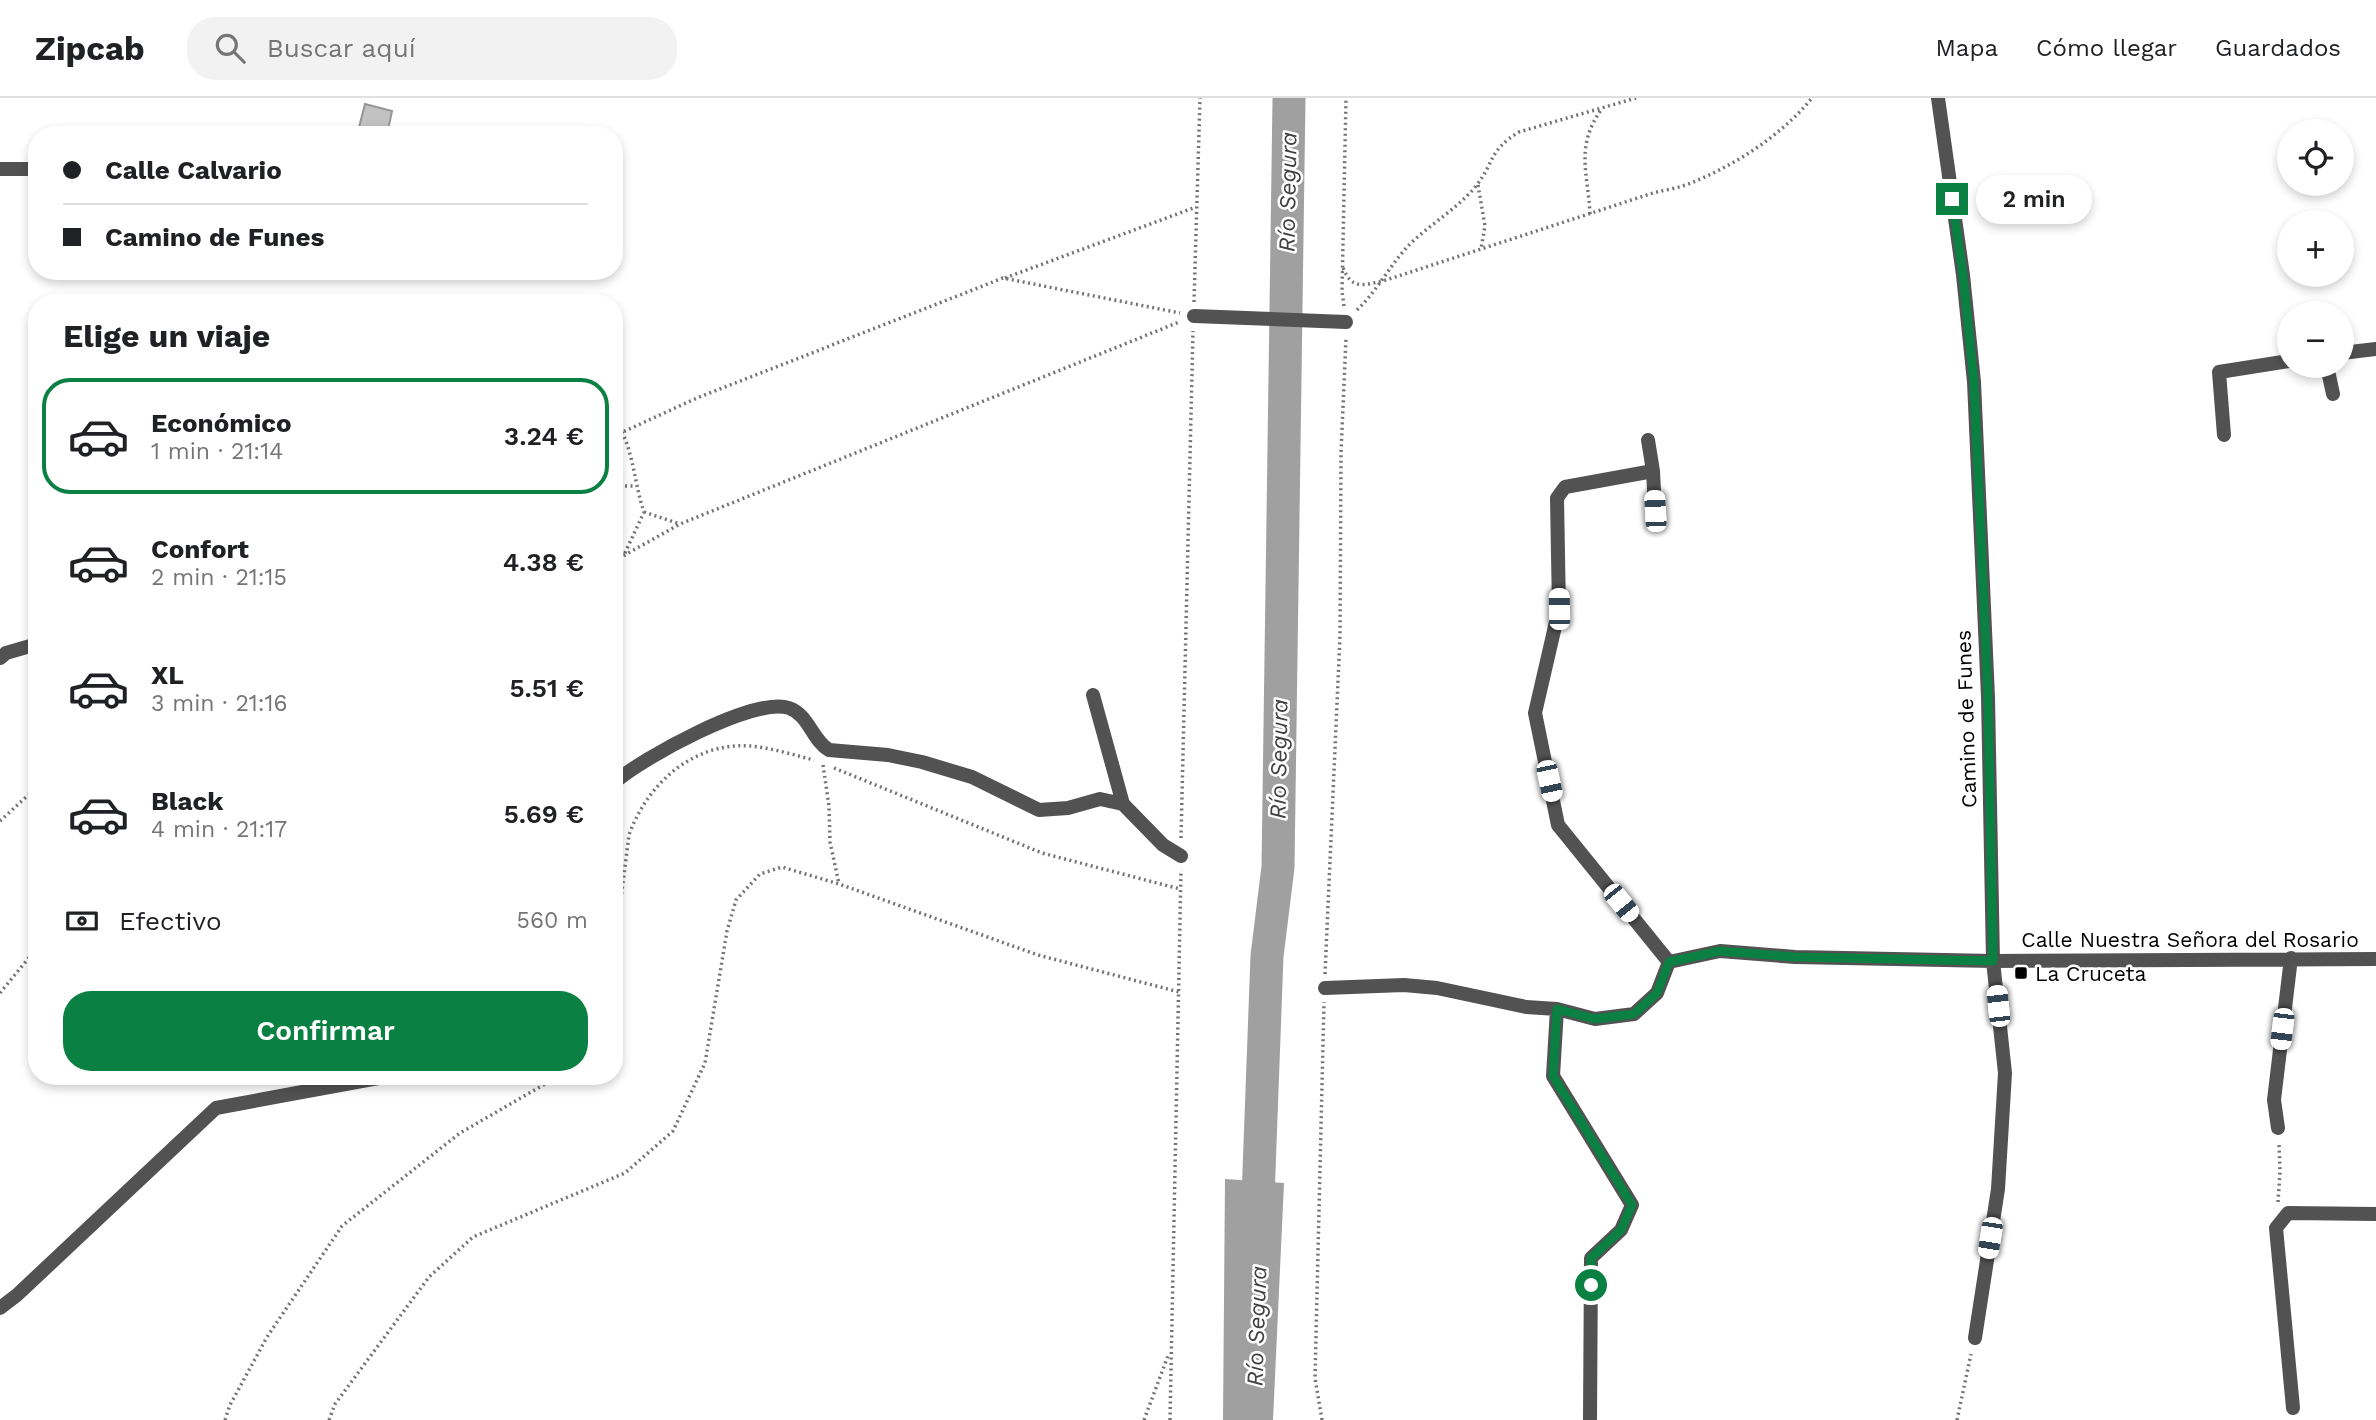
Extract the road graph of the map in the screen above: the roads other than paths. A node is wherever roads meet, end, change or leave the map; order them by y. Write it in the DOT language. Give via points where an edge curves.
graph roads {
  1 [pos="1938,98"];
  2 [pos="0,169"];
  3 [pos="28,169"];
  4 [pos="1194,316"];
  5 [pos="1346,322"];
  6 [pos="2376,348"];
  7 [pos="2354,352"];
  8 [pos="2277,363"];
  9 [pos="2330,378"];
  10 [pos="2333,394"];
  11 [pos="2224,435"];
  12 [pos="1648,440"];
  13 [pos="1653,471"];
  14 [pos="1655,511"];
  15 [pos="28,647"];
  16 [pos="0,657"];
  17 [pos="1093,695"];
  18 [pos="623,776"];
  19 [pos="1123,804"];
  20 [pos="1181,856"];
  21 [pos="2291,958"];
  22 [pos="2376,959"];
  23 [pos="1993,961"];
  24 [pos="1669,962"];
  25 [pos="1325,988"];
  26 [pos="1557,1009"];
  27 [pos="340,1085"];
  28 [pos="2278,1128"];
  29 [pos="2376,1214"];
  30 [pos="0,1308"];
  31 [pos="1975,1338"];
  32 [pos="2293,1408"];
  33 [pos="1590,1420"];
  1 -- 23 [label="street, Camino de Funes" via="1974,382 1988,697"];
  2 -- 3 [label="street"];
  4 -- 5 [label="street"];
  6 -- 7 [label="street"];
  8 -- 11 [label="street" via="2220,372"];
  9 -- 10 [label="street"];
  12 -- 13 [label="street"];
  13 -- 14 [label="street"];
  13 -- 24 [label="street" via="1565,487 1557,498 1559,609 1535,713 1558,825"];
  15 -- 16 [label="street"];
  17 -- 19 [label="street"];
  18 -- 19 [label="street" via="680,741 780,705 803,717 829,750 922,762 972,777 1039,810 1100,799"];
  19 -- 20 [label="street" via="1163,845"];
  21 -- 22 [label="street, Calle Nuestra Señora del Rosario"];
  21 -- 23 [label="street, Calle Nuestra Señora del Rosario"];
  21 -- 28 [label="street" via="2274,1100"];
  23 -- 24 [label="street, Calle Nuestra Señora del Rosario" via="1720,951"];
  23 -- 31 [label="street, Camino de Funes" via="2005,1073 1998,1189"];
  24 -- 26 [label="street" via="1657,993 1634,1014 1595,1019"];
  25 -- 26 [label="street" via="1404,985"];
  26 -- 33 [label="street" via="1553,1076 1632,1205 1621,1230 1591,1258"];
  27 -- 30 [label="street" via="216,1108"];
  29 -- 32 [label="street" via="2288,1213 2276,1228"];
}
